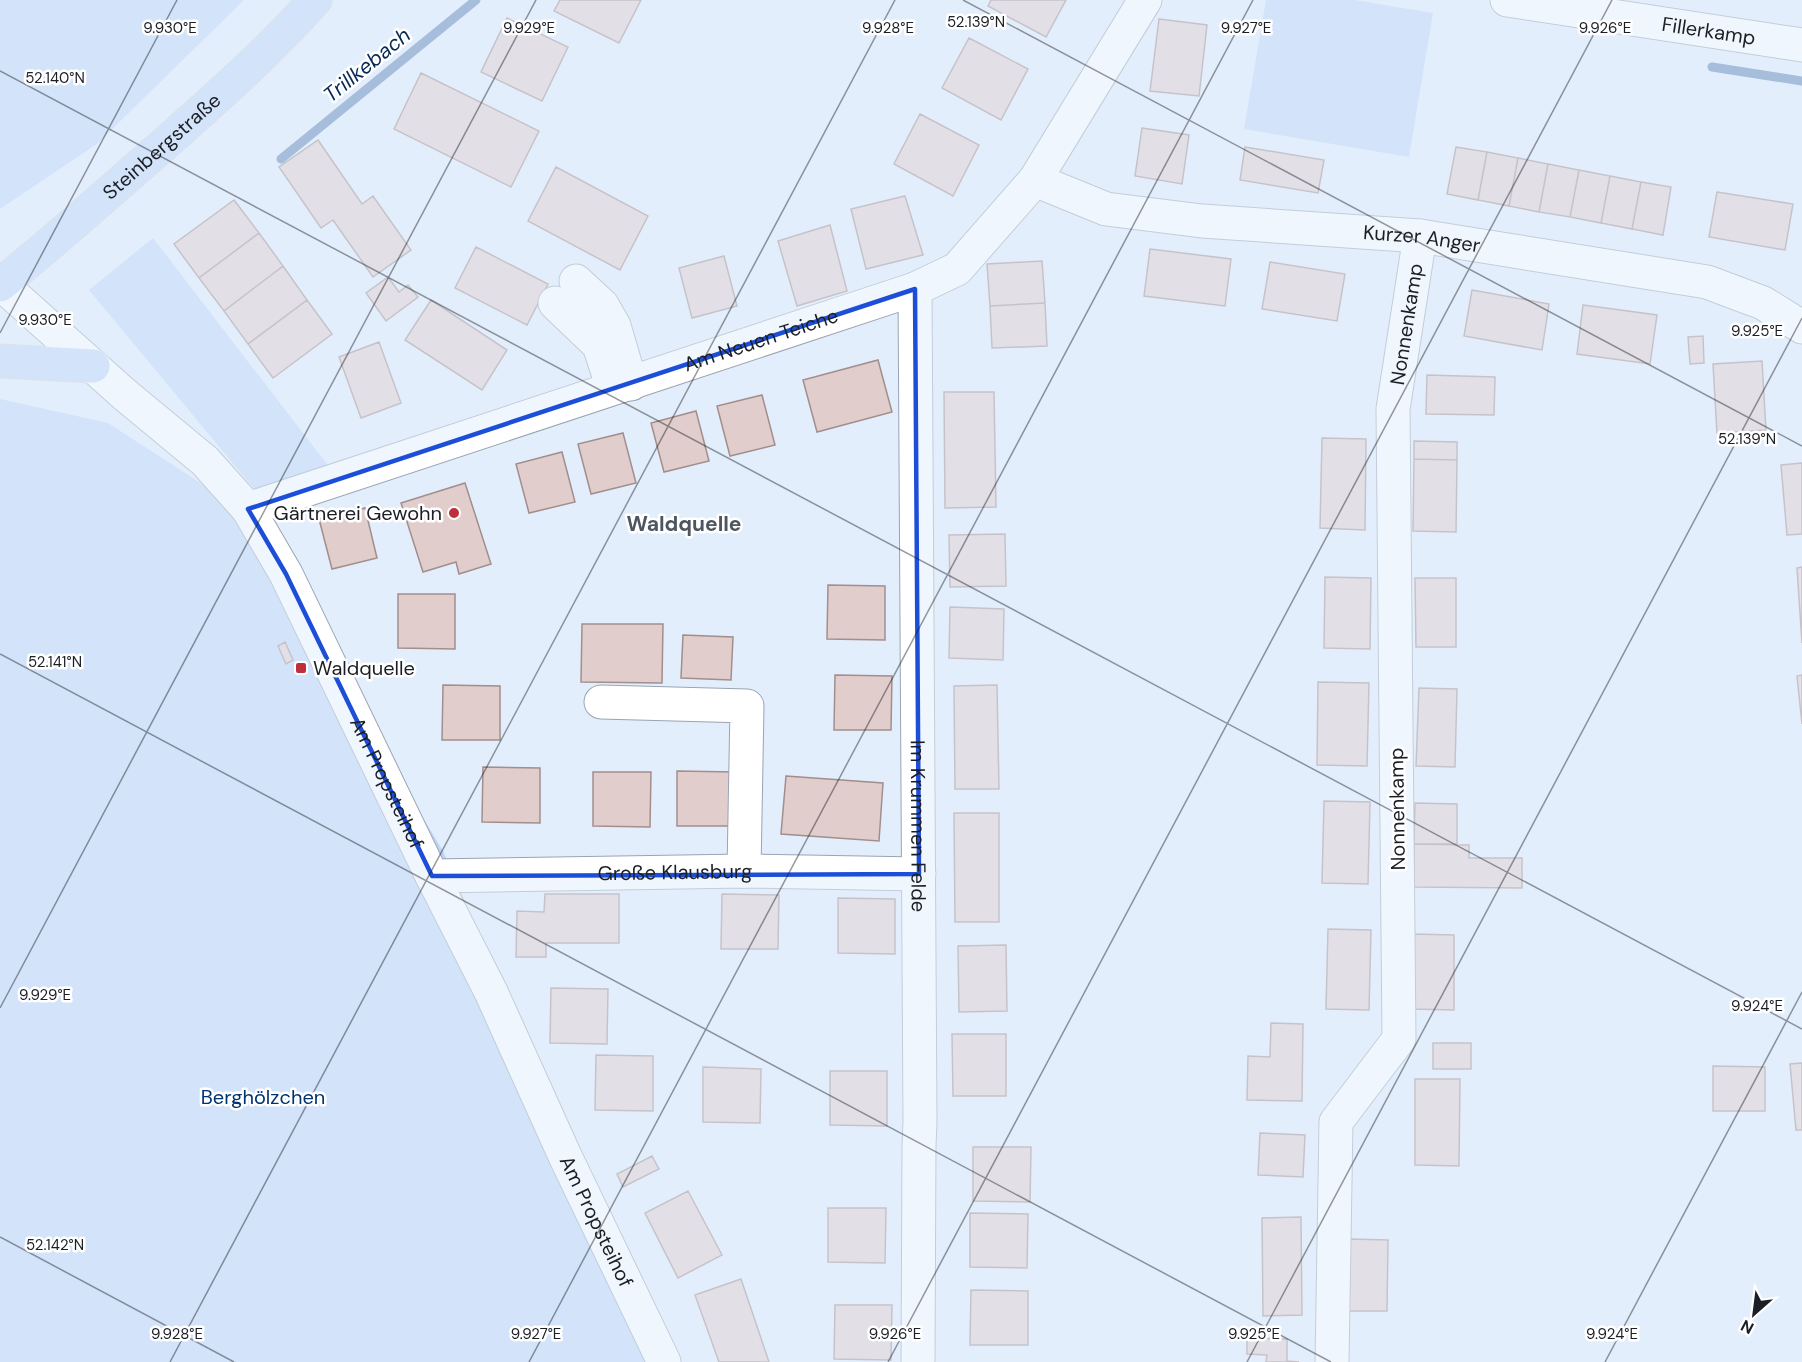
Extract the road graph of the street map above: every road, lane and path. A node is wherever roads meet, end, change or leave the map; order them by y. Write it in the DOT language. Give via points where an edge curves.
graph roads {
  1 [pos="315,0"];
  2 [pos="1145,0"];
  3 [pos="1507,0"];
  4 [pos="1802,45"];
  5 [pos="1035,180"];
  6 [pos="1420,236"];
  7 [pos="1,284"];
  8 [pos="915,290"];
  9 [pos="566,292"];
  10 [pos="1802,327"];
  11 [pos="0,361"];
  12 [pos="93,366"];
  13 [pos="622,387"];
  14 [pos="248,509"];
  15 [pos="601,702"];
  16 [pos="744,872"];
  17 [pos="919,874"];
  18 [pos="432,876"];
  19 [pos="664,1362"];
  20 [pos="918,1362"];
  21 [pos="1332,1362"];
  1 -- 7 [label="main road, Steinbergstraße" via="218,97"];
  2 -- 5 [label="street, Am Neuen Teiche"];
  3 -- 4 [label="street, Fillerkamp"];
  5 -- 6 [label="street, Kurzer Anger" via="1106,209 1202,221"];
  5 -- 8 [label="street, Am Neuen Teiche" via="957,269"];
  6 -- 10 [label="street, Kurzer Anger" via="1707,282 1762,303"];
  6 -- 21 [label="street, Nonnenkamp" via="1393,409 1399,1039 1336,1122"];
  7 -- 12 [label="street, Am Propsteihof"];
  8 -- 13 [label="street, Am Neuen Teiche"];
  8 -- 17 [label="street, Im Krummen Felde"];
  9 -- 13 [label="street"];
  11 -- 12 [label="main road"];
  12 -- 14 [label="street, Am Propsteihof" via="205,461"];
  13 -- 14 [label="street, Am Neuen Teiche"];
  14 -- 18 [label="street, Am Propsteihof" via="285,574"];
  15 -- 16 [label="street" via="747,706"];
  16 -- 17 [label="street, Große Klausburg"];
  16 -- 18 [label="street, Große Klausburg"];
  17 -- 20 [label="street, Im Krummen Felde"];
  18 -- 19 [label="street, Am Propsteihof" via="491,992"];
}
